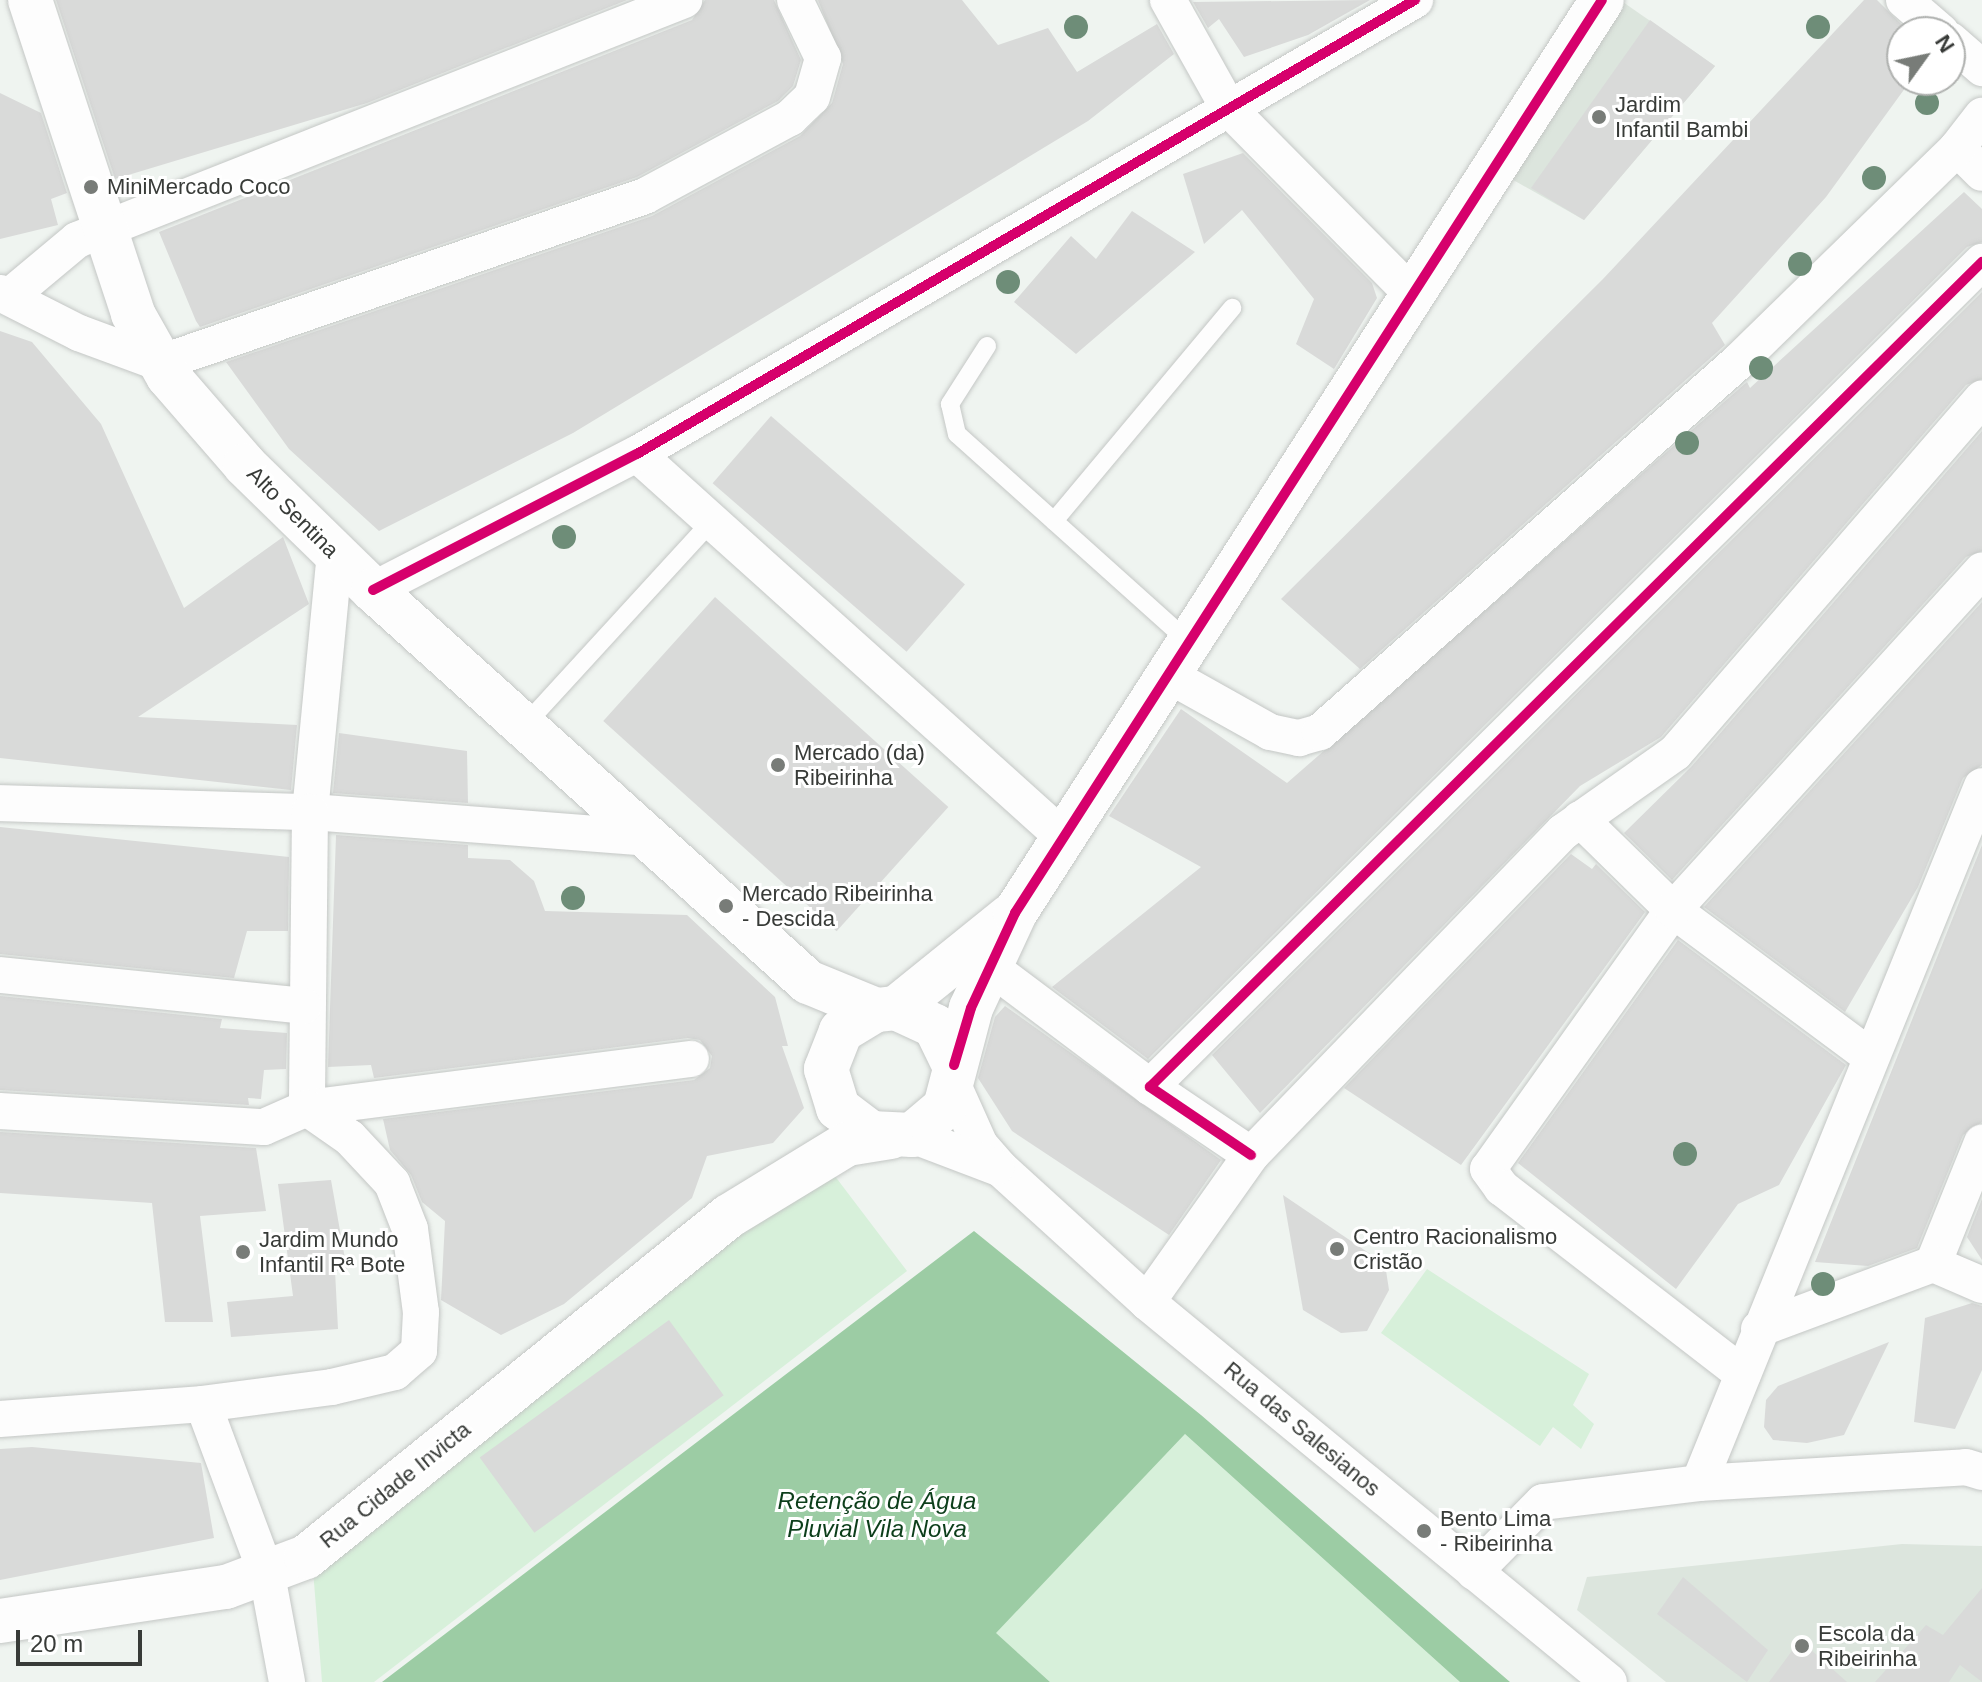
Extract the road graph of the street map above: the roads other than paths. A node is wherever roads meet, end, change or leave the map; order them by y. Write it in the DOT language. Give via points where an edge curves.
graph roads {
  1 [pos="30,0"];
  2 [pos="684,0"];
  3 [pos="795,0"];
  4 [pos="1168,0"];
  5 [pos="1415,0"];
  6 [pos="1602,0"];
  7 [pos="1904,0"];
  8 [pos="1922,16"];
  9 [pos="1966,54"];
  10 [pos="1982,68"];
  11 [pos="1229,109"];
  12 [pos="1982,116"];
  13 [pos="1970,161"];
  14 [pos="104,229"];
  15 [pos="1982,262"];
  16 [pos="5,294"];
  17 [pos="1413,295"];
  18 [pos="1232,308"];
  19 [pos="987,346"];
  20 [pos="160,363"];
  21 [pos="1982,399"];
  22 [pos="637,454"];
  23 [pos="714,519"];
  24 [pos="1054,521"];
  25 [pos="335,554"];
  26 [pos="1982,571"];
  27 [pos="373,590"];
  28 [pos="1180,660"];
  29 [pos="524,726"];
  30 [pos="1982,786"];
  31 [pos="0,803"];
  32 [pos="310,812"];
  33 [pos="1580,819"];
  34 [pos="1063,837"];
  35 [pos="649,838"];
  36 [pos="726,906"];
  37 [pos="1673,910"];
  38 [pos="1015,913"];
  39 [pos="989,966"];
  40 [pos="0,975"];
  41 [pos="303,1006"];
  42 [pos="886,1009"];
  43 [pos="1871,1057"];
  44 [pos="691,1059"];
  45 [pos="830,1070"];
  46 [pos="954,1076"];
  47 [pos="1150,1087"];
  48 [pos="307,1108"];
  49 [pos="0,1111"];
  50 [pos="901,1136"];
  51 [pos="1982,1143"];
  52 [pos="1251,1155"];
  53 [pos="1001,1169"];
  54 [pos="729,1216"];
  55 [pos="1933,1264"];
  56 [pos="1982,1285"];
  57 [pos="1147,1302"];
  58 [pos="1759,1329"];
  59 [pos="1743,1374"];
  60 [pos="203,1404"];
  61 [pos="0,1419"];
  62 [pos="1982,1472"];
  63 [pos="1699,1483"];
  64 [pos="1474,1572"];
  65 [pos="267,1575"];
  66 [pos="0,1621"];
  67 [pos="287,1682"];
  68 [pos="1609,1682"];
  1 -- 14 [label="main road, Alto Sentina"];
  2 -- 14 [label="street"];
  3 -- 20 [label="street" via="823,58 812,97 790,118 645,196"];
  4 -- 11 [label="street"];
  5 -- 11 [label="street"];
  6 -- 17 [label="main road"];
  7 -- 8 [label="street"];
  9 -- 10 [label="street"];
  11 -- 17 [label="street"];
  11 -- 22 [label="street"];
  12 -- 13 [label="street"];
  13 -- 28 [label="street" via="1320,732 1299,738 1270,732"];
  14 -- 16 [label="street" via="52,256"];
  14 -- 20 [label="main road, Alto Sentina" via="133,314"];
  15 -- 47 [label="street"];
  16 -- 20 [label="street" via="79,333"];
  17 -- 28 [label="main road"];
  18 -- 24 [label="lane"];
  19 -- 24 [label="lane" via="950,404 957,434"];
  20 -- 25 [label="main road, Alto Sentina" via="245,465"];
  21 -- 33 [label="street" via="1675,753"];
  22 -- 23 [label="street"];
  22 -- 27 [label="street"];
  23 -- 29 [label="lane"];
  23 -- 34 [label="street"];
  24 -- 28 [label="lane"];
  25 -- 27 [label="main road, Alto Sentina"];
  25 -- 32 [label="street"];
  26 -- 37 [label="street"];
  27 -- 29 [label="main road, Alto Sentina"];
  28 -- 34 [label="main road"];
  29 -- 35 [label="main road, Alto Sentina"];
  30 -- 43 [label="street"];
  31 -- 32 [label="street"];
  32 -- 35 [label="street"];
  32 -- 41 [label="street"];
  33 -- 37 [label="street"];
  33 -- 52 [label="street"];
  34 -- 38 [label="main road"];
  35 -- 36 [label="main road, Alto Sentina"];
  36 -- 42 [label="main road, Alto Sentina" via="808,982"];
  36 -- 45 [label="main road, Alto Sentina" via="801,988"];
  37 -- 43 [label="street"];
  37 -- 59 [label="street" via="1488,1169 1502,1188"];
  38 -- 39 [label="main road"];
  38 -- 42 [label="main road"];
  39 -- 46 [label="main road"];
  39 -- 47 [label="street"];
  40 -- 41 [label="street"];
  41 -- 48 [label="street"];
  42 -- 45 [label="main road" via="841,1031"];
  42 -- 46 [label="main road" via="935,1026"];
  43 -- 58 [label="street"];
  44 -- 48 [label="street"];
  45 -- 50 [label="main road" via="852,1123"];
  45 -- 54 [label="main road, Rua Cidade Invicta" via="821,1118"];
  46 -- 50 [label="main road" via="945,1107"];
  46 -- 53 [label="street, Rua das Salesianos" via="980,1145"];
  47 -- 52 [label="street"];
  48 -- 49 [label="street" via="264,1127"];
  48 -- 60 [label="street" via="350,1138 392,1183 410,1229 421,1312 419,1351 395,1372"];
  50 -- 53 [label="street, Rua das Salesianos"];
  50 -- 54 [label="main road, Rua Cidade Invicta" via="847,1144"];
  51 -- 55 [label="street"];
  52 -- 57 [label="street"];
  53 -- 57 [label="street, Rua das Salesianos"];
  54 -- 65 [label="main road, Rua Cidade Invicta" via="306,1557"];
  55 -- 56 [label="street"];
  55 -- 58 [label="street"];
  57 -- 64 [label="street, Rua das Salesianos"];
  58 -- 59 [label="street"];
  59 -- 63 [label="street"];
  60 -- 61 [label="street"];
  60 -- 65 [label="street"];
  62 -- 63 [label="street" via="1966,1467"];
  63 -- 64 [label="street" via="1543,1502"];
  64 -- 68 [label="street, Rua das Salesianos"];
  65 -- 66 [label="main road, Rua Cidade Invicta" via="226,1587"];
  65 -- 67 [label="street"];
}
